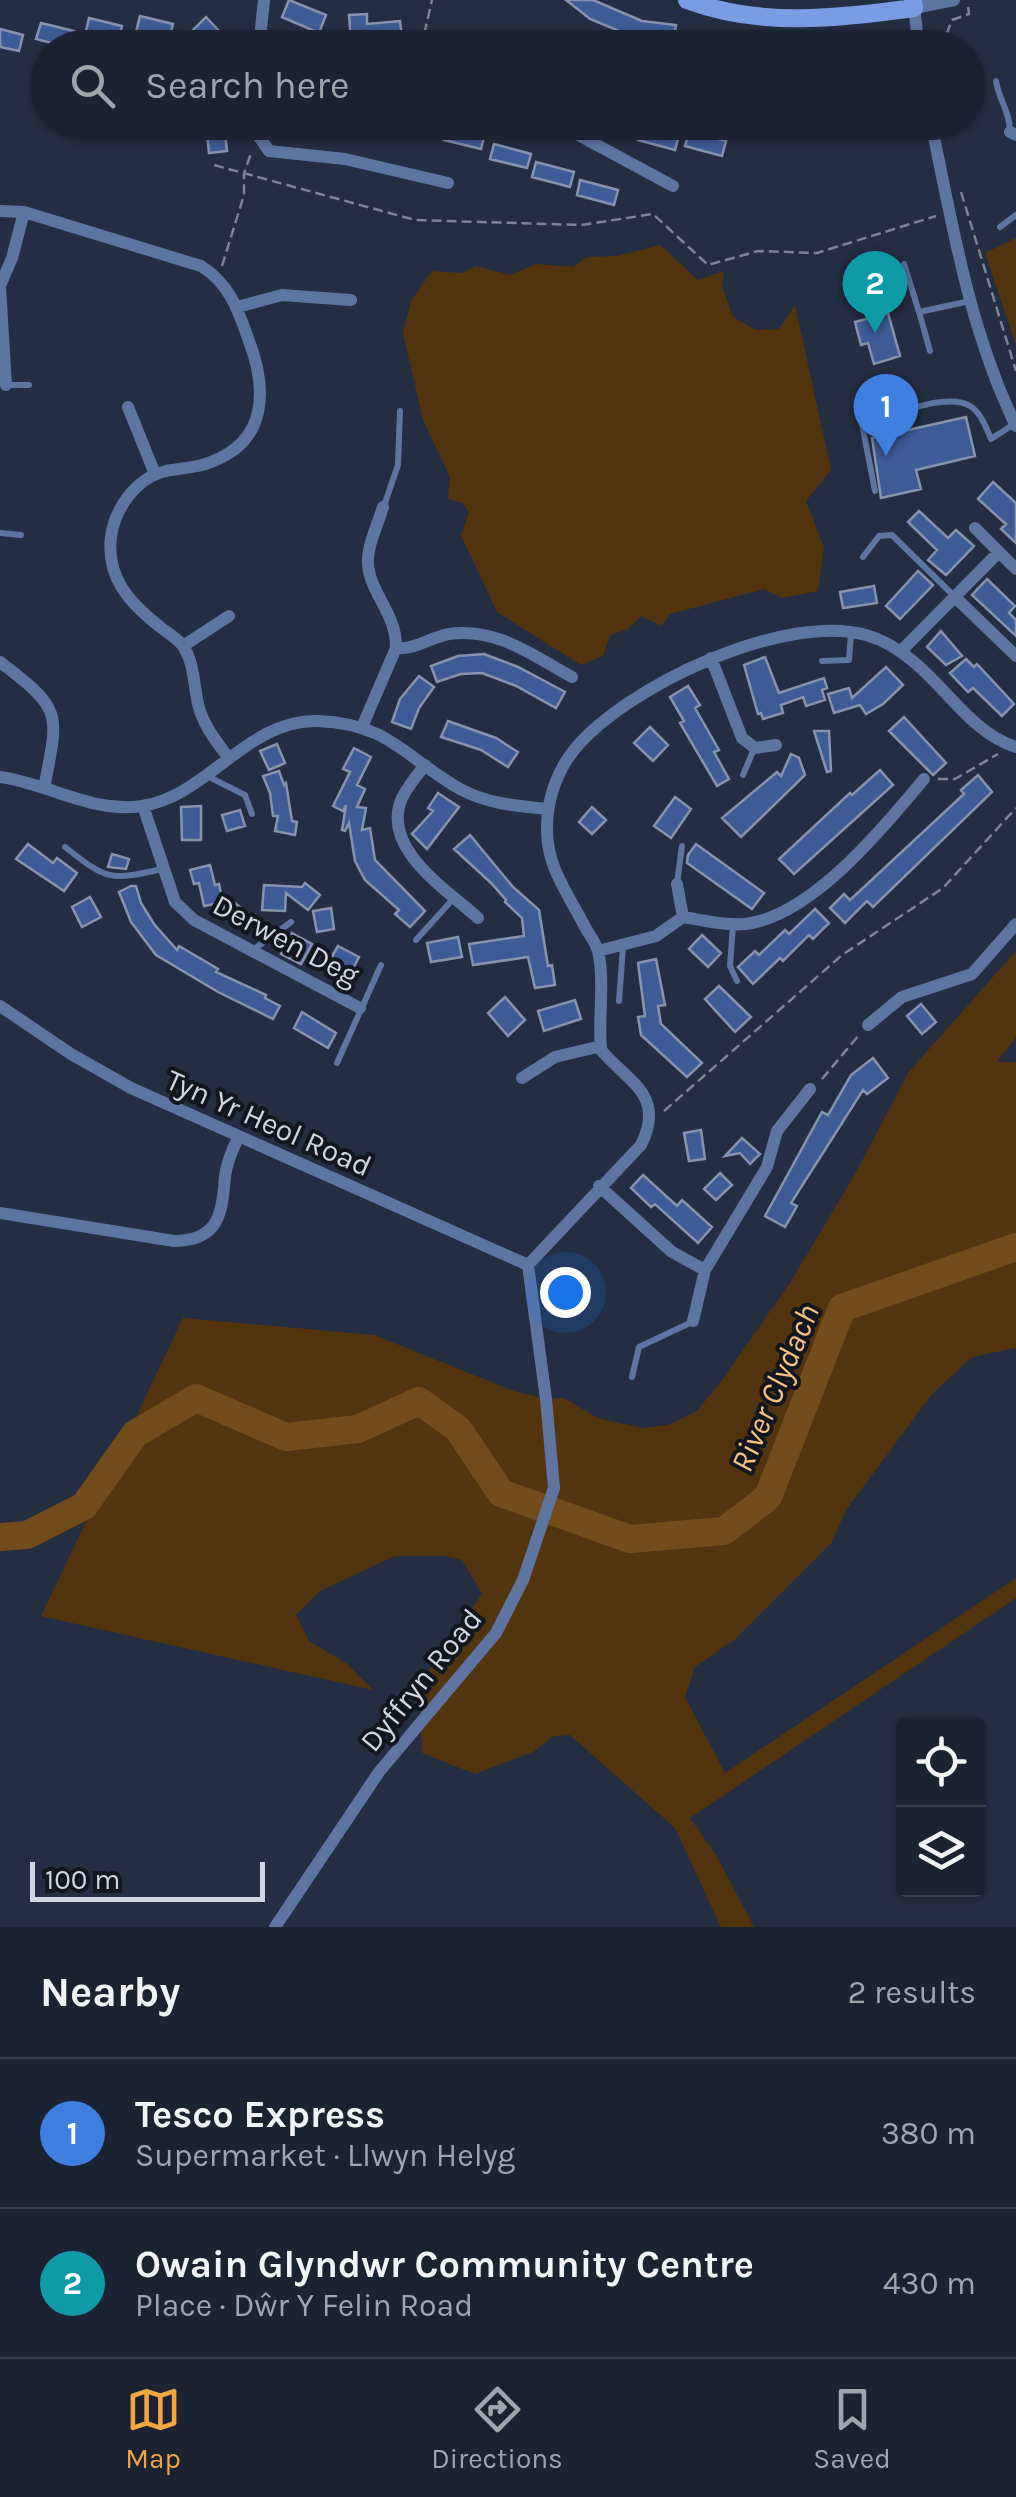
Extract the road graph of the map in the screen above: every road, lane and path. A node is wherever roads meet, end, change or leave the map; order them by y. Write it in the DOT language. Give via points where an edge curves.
graph roads {
  1 [pos="264,0"];
  2 [pos="432,0"];
  3 [pos="687,0"];
  4 [pos="954,0"];
  5 [pos="968,0"];
  6 [pos="913,4"];
  7 [pos="261,30"];
  8 [pos="425,30"];
  9 [pos="917,30"];
  10 [pos="948,30"];
  11 [pos="996,82"];
  12 [pos="1013,134"];
  13 [pos="255,140"];
  14 [pos="264,140"];
  15 [pos="588,140"];
  16 [pos="935,140"];
  17 [pos="214,165"];
  18 [pos="244,174"];
  19 [pos="958,180"];
  20 [pos="448,182"];
  21 [pos="673,186"];
  22 [pos="0,212"];
  23 [pos="24,212"];
  24 [pos="950,212"];
  25 [pos="1016,215"];
  26 [pos="1000,226"];
  27 [pos="904,264"];
  28 [pos="218,277"];
  29 [pos="0,287"];
  30 [pos="351,300"];
  31 [pos="971,300"];
  32 [pos="236,307"];
  33 [pos="919,312"];
  34 [pos="930,351"];
  35 [pos="1016,370"];
  36 [pos="30,384"];
  37 [pos="3,385"];
  38 [pos="128,407"];
  39 [pos="400,410"];
  40 [pos="1015,425"];
  41 [pos="155,474"];
  42 [pos="875,491"];
  43 [pos="383,507"];
  44 [pos="975,528"];
  45 [pos="0,533"];
  46 [pos="21,535"];
  47 [pos="999,552"];
  48 [pos="864,557"];
  49 [pos="1016,568"];
  50 [pos="955,597"];
  51 [pos="229,616"];
  52 [pos="852,632"];
  53 [pos="182,646"];
  54 [pos="396,648"];
  55 [pos="901,651"];
  56 [pos="1016,657"];
  57 [pos="711,658"];
  58 [pos="822,661"];
  59 [pos="0,662"];
  60 [pos="1003,670"];
  61 [pos="572,677"];
  62 [pos="362,727"];
  63 [pos="776,745"];
  64 [pos="1014,746"];
  65 [pos="755,748"];
  66 [pos="228,757"];
  67 [pos="425,764"];
  68 [pos="206,775"];
  69 [pos="743,775"];
  70 [pos="0,776"];
  71 [pos="924,778"];
  72 [pos="44,788"];
  73 [pos="143,806"];
  74 [pos="1016,808"];
  75 [pos="548,809"];
  76 [pos="252,814"];
  77 [pos="682,846"];
  78 [pos="65,847"];
  79 [pos="163,868"];
  80 [pos="677,884"];
  81 [pos="454,897"];
  82 [pos="683,917"];
  83 [pos="478,918"];
  84 [pos="291,922"];
  85 [pos="733,924"];
  86 [pos="1016,924"];
  87 [pos="416,940"];
  88 [pos="624,946"];
  89 [pos="598,950"];
  90 [pos="252,951"];
  91 [pos="381,965"];
  92 [pos="737,981"];
  93 [pos="619,1001"];
  94 [pos="0,1006"];
  95 [pos="360,1008"];
  96 [pos="868,1026"];
  97 [pos="601,1046"];
  98 [pos="337,1063"];
  99 [pos="522,1078"];
  100 [pos="810,1089"];
  101 [pos="649,1114"];
  102 [pos="238,1138"];
  103 [pos="599,1186"];
  104 [pos="0,1212"];
  105 [pos="528,1265"];
  106 [pos="705,1270"];
  107 [pos="693,1321"];
  108 [pos="632,1376"];
  109 [pos="275,1927"];
  1 -- 7 [label="street"];
  2 -- 8 [label="path"];
  3 -- 6 [label="street" via="776,20"];
  4 -- 6 [label="street"];
  5 -- 10 [label="path" via="969,14 952,20"];
  6 -- 9 [label="street"];
  11 -- 12 [label="lane"];
  13 -- 18 [label="path"];
  14 -- 20 [label="street" via="269,151"];
  15 -- 21 [label="street"];
  16 -- 24 [label="street"];
  17 -- 18 [label="path"];
  18 -- 24 [label="path" via="415,220 581,226 652,214 708,265 758,252 817,253"];
  18 -- 28 [label="path" via="244,195"];
  19 -- 35 [label="path"];
  22 -- 23 [label="street"];
  23 -- 28 [label="street" via="201,266"];
  23 -- 29 [label="street"];
  24 -- 31 [label="street"];
  25 -- 26 [label="lane"];
  27 -- 33 [label="lane"];
  28 -- 32 [label="street"];
  29 -- 37 [label="street"];
  30 -- 32 [label="street" via="282,295"];
  31 -- 33 [label="lane"];
  31 -- 40 [label="street"];
  32 -- 41 [label="street" via="261,376 253,426 214,461"];
  33 -- 34 [label="lane"];
  36 -- 37 [label="lane"];
  38 -- 41 [label="street"];
  39 -- 43 [label="lane" via="398,465"];
  40 -- 42 [label="lane" via="991,439 970,406 948,400 862,424"];
  41 -- 53 [label="street" via="119,511 112,562 127,598"];
  43 -- 54 [label="street" via="368,560 397,634"];
  44 -- 47 [label="street"];
  45 -- 46 [label="lane"];
  47 -- 49 [label="street"];
  47 -- 50 [label="street"];
  48 -- 50 [label="lane" via="879,536 892,535"];
  50 -- 55 [label="street"];
  50 -- 56 [label="street"];
  51 -- 53 [label="street"];
  52 -- 55 [label="street"];
  52 -- 57 [label="street" via="798,636"];
  52 -- 58 [label="lane" via="849,660"];
  53 -- 66 [label="street" via="203,718"];
  54 -- 61 [label="street" via="478,632 498,636"];
  54 -- 62 [label="street"];
  55 -- 64 [label="street" via="986,730"];
  56 -- 60 [label="street"];
  57 -- 65 [label="street" via="742,738"];
  57 -- 75 [label="street" via="624,704 576,747"];
  59 -- 72 [label="street" via="39,692 53,714"];
  62 -- 66 [label="street" via="314,721 272,730"];
  62 -- 67 [label="street"];
  63 -- 65 [label="street"];
  64 -- 71 [label="path" via="955,779"];
  65 -- 69 [label="lane"];
  66 -- 68 [label="street"];
  67 -- 75 [label="street" via="480,798"];
  67 -- 81 [label="street" via="402,798 398,828 409,853"];
  68 -- 73 [label="street"];
  68 -- 76 [label="lane" via="245,795"];
  70 -- 72 [label="street"];
  71 -- 85 [label="street" via="828,881 777,916"];
  72 -- 73 [label="street" via="83,801"];
  73 -- 79 [label="street, Derwen Deg"];
  74 -- 101 [label="path" via="943,888 842,955 660,1114"];
  75 -- 89 [label="street" via="555,875"];
  77 -- 80 [label="lane"];
  78 -- 79 [label="lane" via="104,876"];
  79 -- 90 [label="street, Derwen Deg" via="175,902 194,920"];
  80 -- 82 [label="street"];
  81 -- 83 [label="street"];
  81 -- 87 [label="lane"];
  82 -- 85 [label="street"];
  82 -- 88 [label="street" via="656,936"];
  84 -- 90 [label="lane"];
  85 -- 92 [label="lane" via="730,966"];
  86 -- 96 [label="street" via="972,974 902,997"];
  88 -- 89 [label="street"];
  88 -- 93 [label="lane"];
  89 -- 97 [label="street"];
  90 -- 95 [label="street, Derwen Deg"];
  91 -- 95 [label="lane"];
  94 -- 102 [label="street, Tyn Yr Heol Road" via="132,1088"];
  95 -- 98 [label="lane"];
  96 -- 100 [label="path"];
  97 -- 99 [label="street" via="555,1056"];
  97 -- 101 [label="street" via="641,1088"];
  100 -- 106 [label="street" via="777,1130 767,1167"];
  101 -- 103 [label="street" via="641,1144"];
  102 -- 104 [label="street" via="220,1217 193,1239"];
  102 -- 105 [label="street, Tyn Yr Heol Road"];
  103 -- 105 [label="street"];
  103 -- 106 [label="street" via="672,1252"];
  105 -- 109 [label="street, Dyffryn Road" via="554,1488 523,1580 496,1632 379,1772"];
  106 -- 107 [label="street"];
  107 -- 108 [label="lane" via="639,1347"];
}
